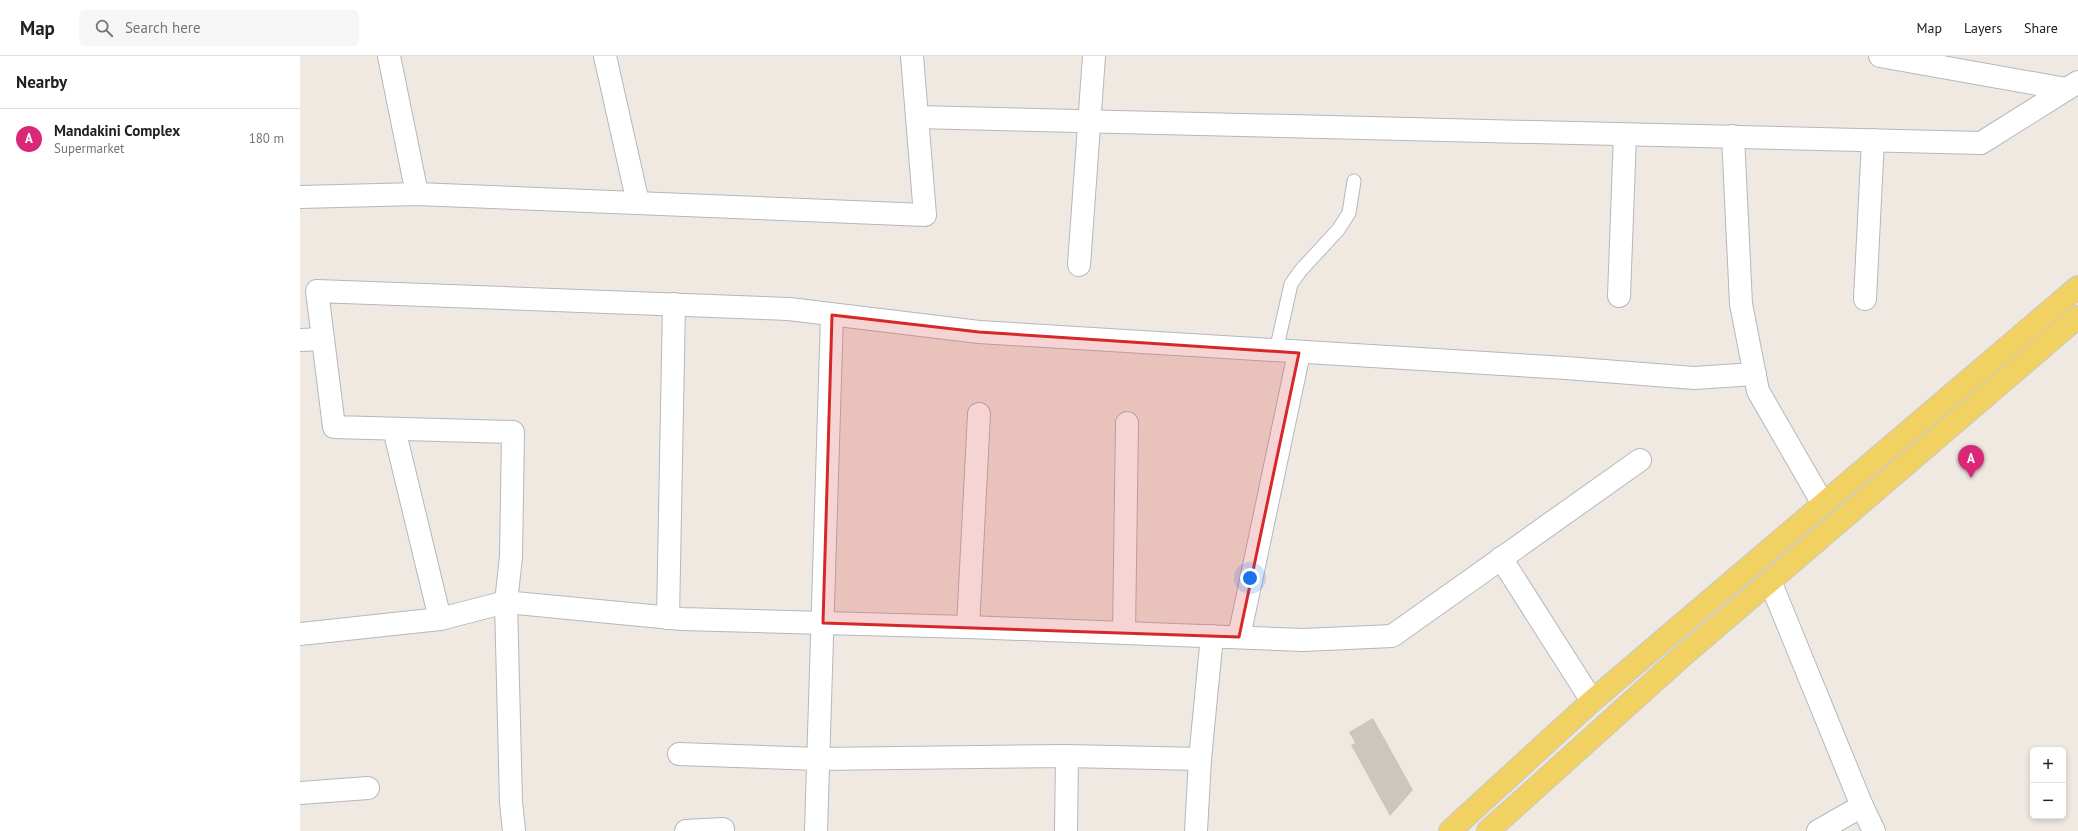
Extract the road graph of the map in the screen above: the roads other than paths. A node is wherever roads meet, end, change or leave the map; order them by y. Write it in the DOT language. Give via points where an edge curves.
graph roads {
  1 [pos="389,56"];
  2 [pos="605,56"];
  3 [pos="912,56"];
  4 [pos="1094,56"];
  5 [pos="1880,56"];
  6 [pos="2072,86"];
  7 [pos="917,117"];
  8 [pos="1089,122"];
  9 [pos="1625,134"];
  10 [pos="1733,136"];
  11 [pos="1873,140"];
  12 [pos="1354,181"];
  13 [pos="417,194"];
  14 [pos="300,197"];
  15 [pos="638,203"];
  16 [pos="1079,265"];
  17 [pos="2078,287"];
  18 [pos="1619,296"];
  19 [pos="1865,298"];
  20 [pos="674,304"];
  21 [pos="832,315"];
  22 [pos="2078,317"];
  23 [pos="323,339"];
  24 [pos="300,340"];
  25 [pos="1276,351"];
  26 [pos="1300,353"];
  27 [pos="1754,374"];
  28 [pos="979,414"];
  29 [pos="1127,423"];
  30 [pos="394,429"];
  31 [pos="1640,460"];
  32 [pos="1823,504"];
  33 [pos="1501,558"];
  34 [pos="1770,581"];
  35 [pos="506,602"];
  36 [pos="668,618"];
  37 [pos="440,619"];
  38 [pos="823,623"];
  39 [pos="968,627"];
  40 [pos="1124,633"];
  41 [pos="300,634"];
  42 [pos="1212,636"];
  43 [pos="1239,637"];
  44 [pos="1592,701"];
  45 [pos="679,754"];
  46 [pos="1067,756"];
  47 [pos="818,759"];
  48 [pos="1200,759"];
  49 [pos="368,788"];
  50 [pos="300,793"];
  51 [pos="1862,806"];
  52 [pos="723,829"];
  53 [pos="514,831"];
  54 [pos="686,831"];
  55 [pos="816,831"];
  56 [pos="1066,831"];
  57 [pos="1196,831"];
  58 [pos="1450,831"];
  59 [pos="1488,831"];
  60 [pos="1818,831"];
  61 [pos="1874,831"];
  1 -- 13 [label="street"];
  2 -- 15 [label="street"];
  3 -- 7 [label="street"];
  4 -- 8 [label="street"];
  5 -- 6 [label="street"];
  6 -- 11 [label="street" via="1981,143"];
  7 -- 8 [label="street"];
  7 -- 15 [label="street" via="925,214"];
  8 -- 9 [label="street"];
  8 -- 16 [label="street"];
  9 -- 10 [label="street"];
  9 -- 18 [label="street"];
  10 -- 11 [label="street"];
  10 -- 27 [label="street" via="1741,304"];
  11 -- 19 [label="street"];
  12 -- 25 [label="lane" via="1348,213 1338,230 1291,284"];
  13 -- 14 [label="street"];
  13 -- 15 [label="street"];
  17 -- 32 [label="main road"];
  20 -- 21 [label="street" via="788,309"];
  20 -- 23 [label="street" via="317,291"];
  20 -- 36 [label="street"];
  21 -- 25 [label="street" via="979,332"];
  21 -- 38 [label="street"];
  22 -- 34 [label="main road"];
  23 -- 24 [label="street"];
  23 -- 30 [label="street" via="334,427"];
  25 -- 26 [label="street"];
  26 -- 27 [label="street" via="1694,378"];
  26 -- 43 [label="street"];
  27 -- 32 [label="street" via="1758,391"];
  28 -- 39 [label="street"];
  29 -- 40 [label="street"];
  30 -- 35 [label="street" via="513,432 511,557"];
  30 -- 37 [label="street"];
  31 -- 33 [label="street"];
  32 -- 44 [label="main road"];
  33 -- 43 [label="street" via="1392,636 1303,640"];
  33 -- 44 [label="street"];
  34 -- 51 [label="street"];
  34 -- 59 [label="main road"];
  35 -- 36 [label="street"];
  35 -- 37 [label="street"];
  35 -- 53 [label="street"];
  36 -- 38 [label="street"];
  37 -- 41 [label="street"];
  38 -- 39 [label="street"];
  38 -- 47 [label="street"];
  39 -- 40 [label="street"];
  40 -- 42 [label="street"];
  42 -- 43 [label="street"];
  42 -- 48 [label="street"];
  44 -- 58 [label="main road"];
  45 -- 47 [label="street"];
  46 -- 47 [label="street"];
  46 -- 48 [label="street"];
  46 -- 56 [label="street"];
  47 -- 55 [label="street"];
  48 -- 57 [label="street"];
  49 -- 50 [label="street"];
  51 -- 60 [label="street"];
  51 -- 61 [label="street"];
  52 -- 54 [label="street"];
}
